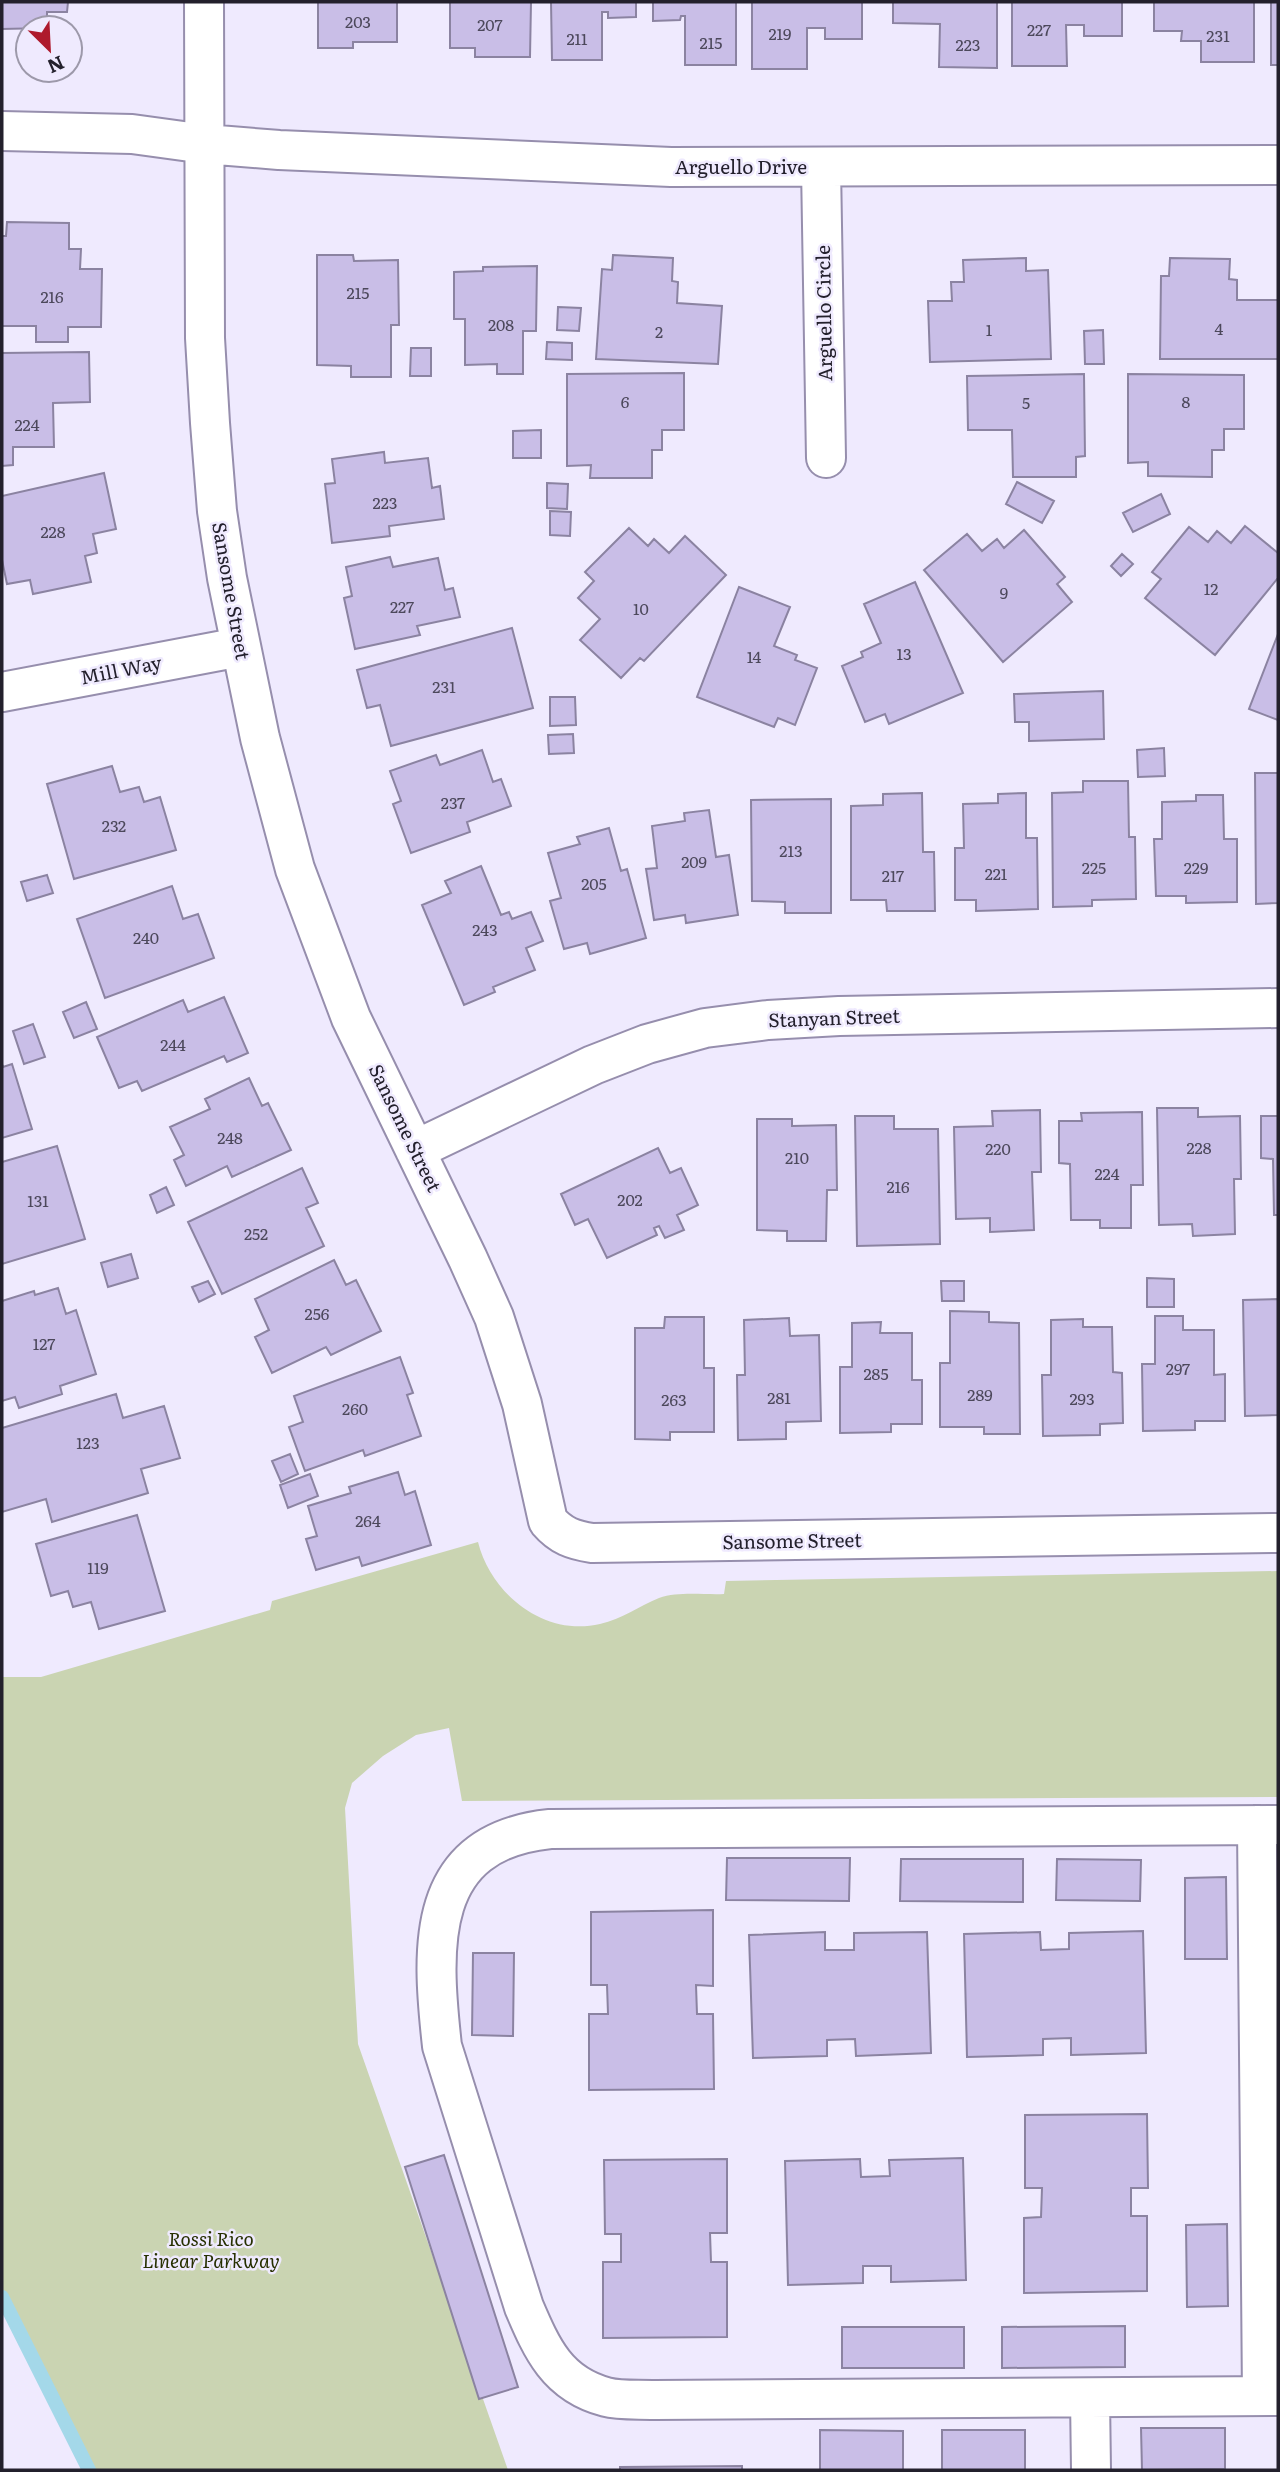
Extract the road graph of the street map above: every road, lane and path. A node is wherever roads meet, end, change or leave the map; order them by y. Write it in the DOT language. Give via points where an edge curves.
graph roads {
  1 [pos="204,2"];
  2 [pos="2,131"];
  3 [pos="205,144"];
  4 [pos="1278,165"];
  5 [pos="821,167"];
  6 [pos="826,458"];
  7 [pos="240,647"];
  8 [pos="2,692"];
  9 [pos="1278,1008"];
  10 [pos="415,1150"];
  11 [pos="1278,1533"];
  12 [pos="1267,1825"];
  13 [pos="1270,2396"];
  14 [pos="1090,2398"];
  15 [pos="1091,2470"];
  1 -- 3 [label="street, Sansome Street"];
  2 -- 3 [label="street, Arguello Drive" via="132,134"];
  3 -- 5 [label="street, Arguello Drive" via="545,163"];
  3 -- 7 [label="street, Sansome Street" via="210,423 217,511"];
  4 -- 5 [label="street, Arguello Drive"];
  5 -- 6 [label="street, Arguello Circle"];
  7 -- 8 [label="street, Mill Way"];
  7 -- 10 [label="street, Sansome Street" via="295,869 351,1018"];
  9 -- 10 [label="street, Stanyan Street" via="839,1016 705,1028 593,1065"];
  10 -- 11 [label="street, Sansome Street" via="502,1339 548,1521 572,1540 651,1543"];
  12 -- 13 [label="street"];
  12 -- 14 [label="street" via="550,1829 500,1840 458,1874 446,1896 437,1957 442,2046 524,2307 551,2362 568,2380 607,2398"];
  13 -- 14 [label="street"];
  14 -- 15 [label="street"];
}
